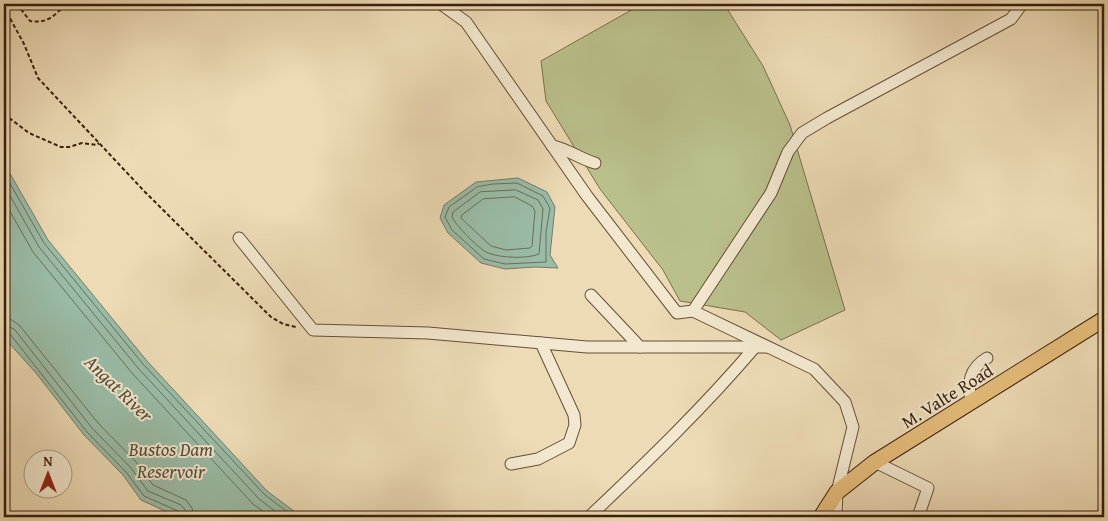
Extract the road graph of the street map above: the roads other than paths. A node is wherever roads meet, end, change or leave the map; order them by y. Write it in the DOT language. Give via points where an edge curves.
graph roads {
  1 [pos="441,4"];
  2 [pos="1022,4"];
  3 [pos="552,146"];
  4 [pos="595,163"];
  5 [pos="240,238"];
  6 [pos="591,295"];
  7 [pos="693,311"];
  8 [pos="1104,319"];
  9 [pos="541,343"];
  10 [pos="640,347"];
  11 [pos="755,347"];
  12 [pos="767,347"];
  13 [pos="987,358"];
  14 [pos="972,403"];
  15 [pos="875,462"];
  16 [pos="511,464"];
  17 [pos="837,492"];
  18 [pos="591,515"];
  19 [pos="821,517"];
  20 [pos="836,517"];
  21 [pos="918,517"];
  1 -- 3 [label="street" via="466,22"];
  2 -- 7 [label="street" via="1010,19 802,133 788,152 771,193"];
  3 -- 4 [label="street"];
  3 -- 7 [label="street" via="677,313"];
  5 -- 9 [label="street" via="313,330 428,333"];
  6 -- 10 [label="street"];
  7 -- 12 [label="street"];
  8 -- 14 [label="main road, M. Valte Road"];
  9 -- 10 [label="street"];
  9 -- 16 [label="street" via="574,415 575,425 569,443 538,459"];
  10 -- 11 [label="street"];
  11 -- 12 [label="street"];
  11 -- 18 [label="street" via="722,386"];
  12 -- 17 [label="street" via="814,369 844,402 853,427"];
  13 -- 14 [label="street" via="974,368 970,376 968,392"];
  14 -- 15 [label="main road, M. Valte Road"];
  15 -- 17 [label="main road, M. Valte Road"];
  15 -- 21 [label="street" via="928,488"];
  17 -- 19 [label="main road, M. Valte Road"];
  17 -- 20 [label="street"];
}
